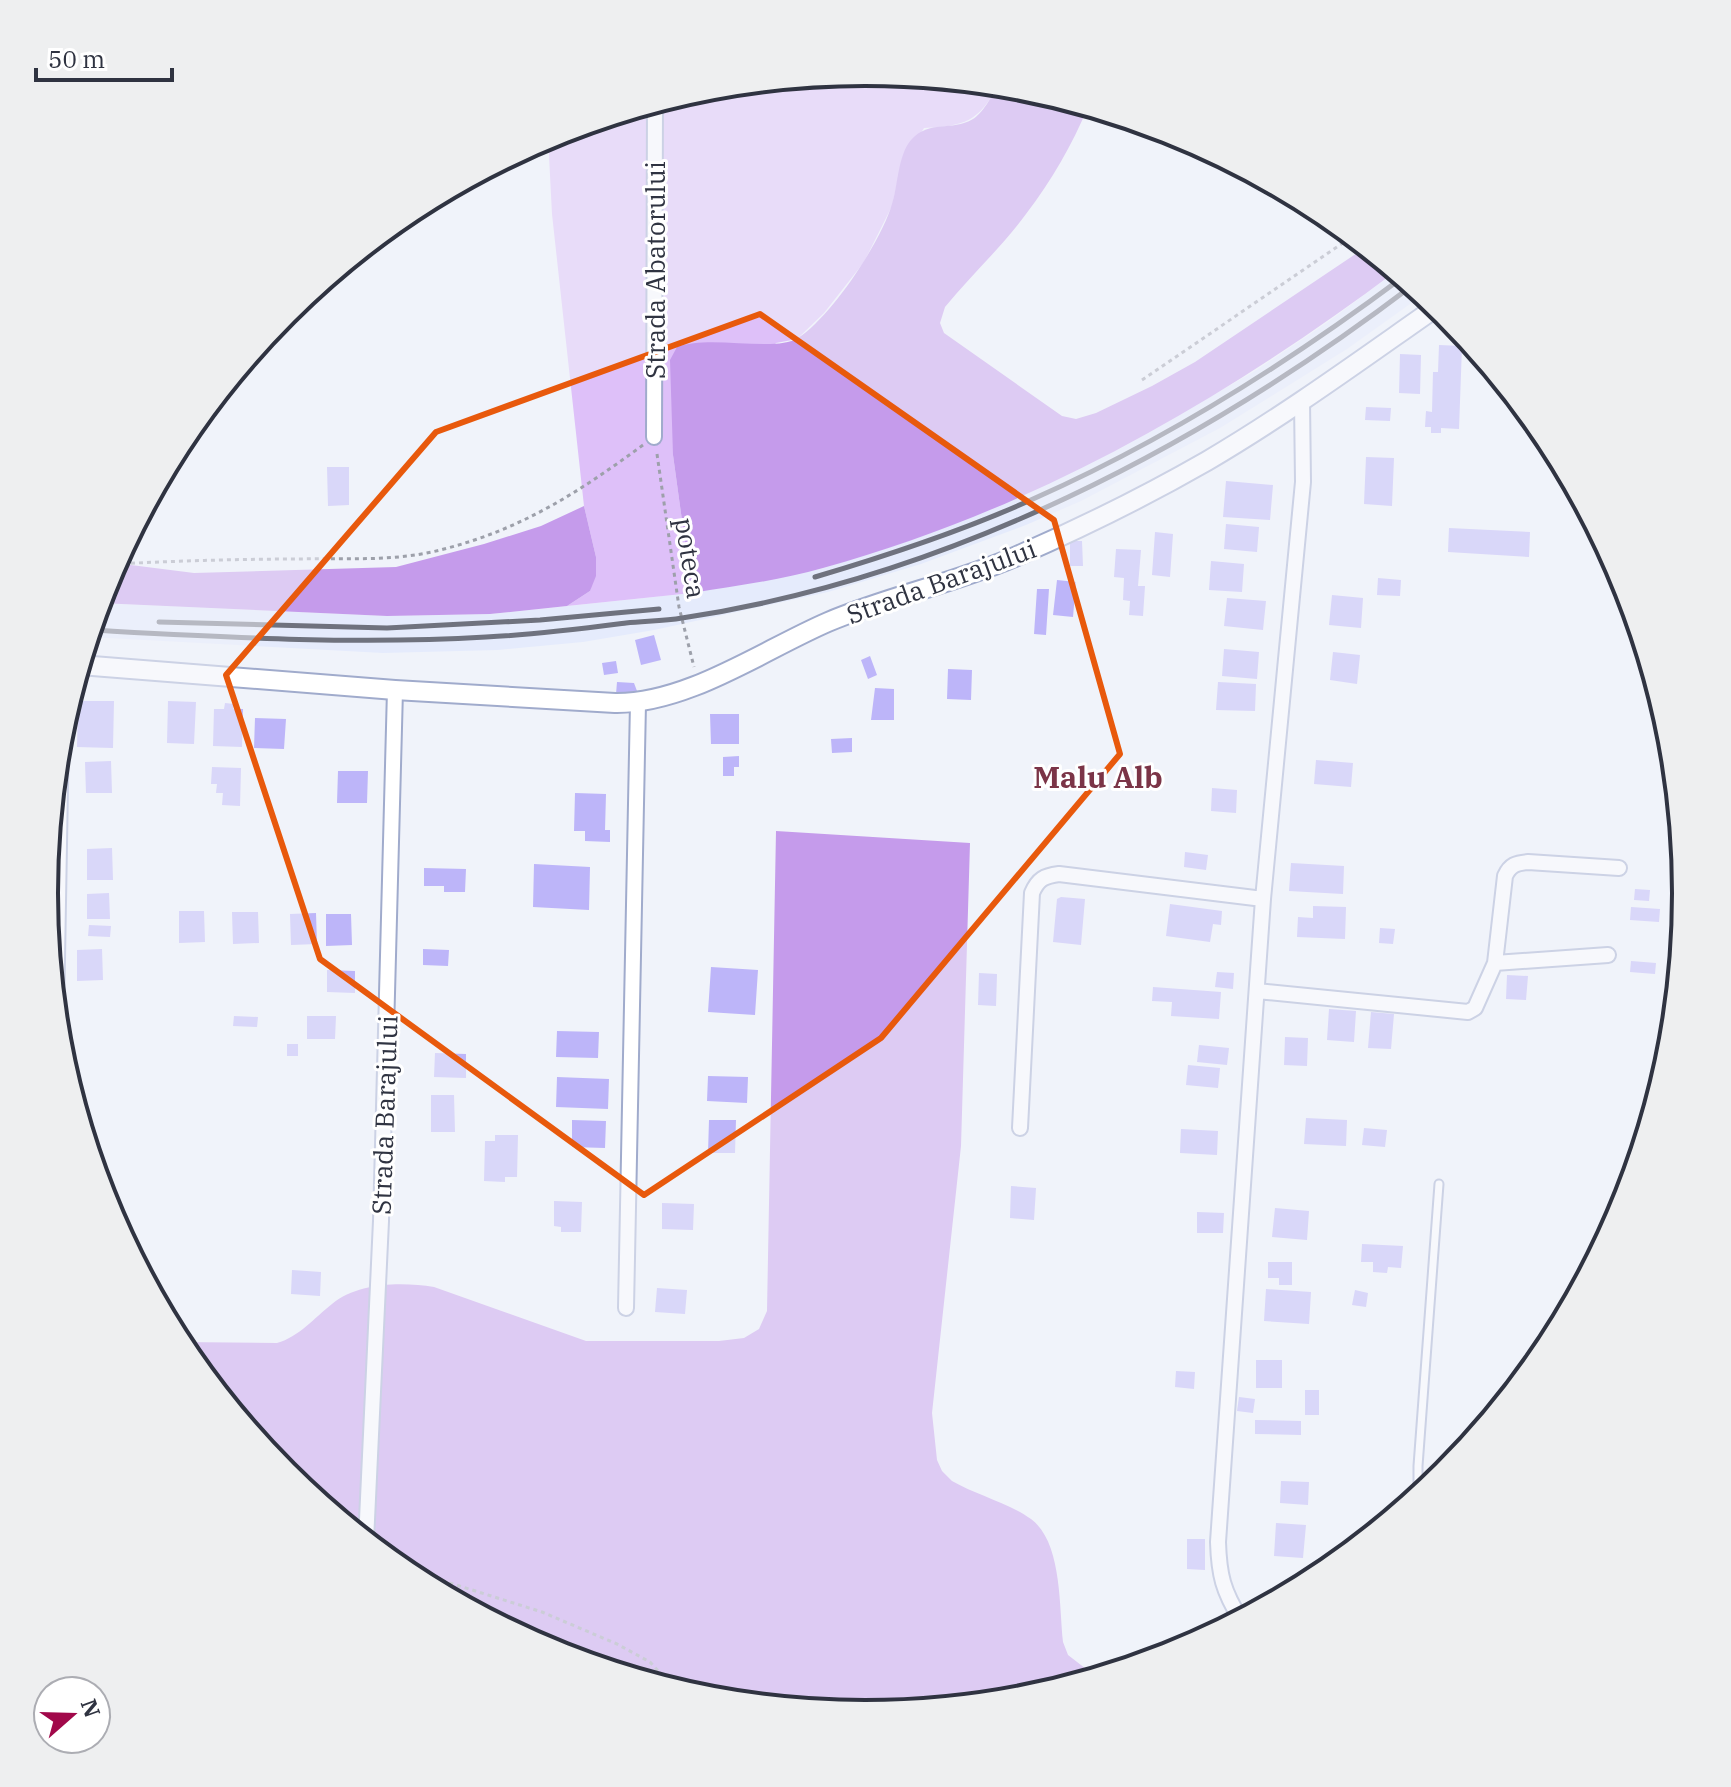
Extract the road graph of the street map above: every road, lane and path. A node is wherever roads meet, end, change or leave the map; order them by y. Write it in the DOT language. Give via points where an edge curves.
graph roads {
  1 [pos="655,115"];
  2 [pos="1343,243"];
  3 [pos="1427,314"];
  4 [pos="1142,380"];
  5 [pos="1302,401"];
  6 [pos="654,437"];
  7 [pos="129,563"];
  8 [pos="92,666"];
  9 [pos="699,684"];
  10 [pos="395,690"];
  11 [pos="638,703"];
  12 [pos="1619,868"];
  13 [pos="1263,899"];
  14 [pos="1608,955"];
  15 [pos="1495,963"];
  16 [pos="1257,991"];
  17 [pos="1020,1128"];
  18 [pos="1439,1184"];
  19 [pos="626,1308"];
  20 [pos="1418,1482"];
  21 [pos="367,1528"];
  22 [pos="442,1580"];
  23 [pos="1236,1611"];
  24 [pos="661,1674"];
  1 -- 6 [label="street, Strada Abatorului"];
  2 -- 4 [label="path"];
  3 -- 5 [label="street, Strada Barajului"];
  5 -- 9 [label="street, Strada Barajului" via="1206,461 1072,531 1013,558 837,618"];
  5 -- 13 [label="street" via="1303,482"];
  6 -- 7 [label="path" via="565,500 499,532 442,550 378,558"];
  6 -- 9 [label="path, poteca" via="679,607"];
  8 -- 10 [label="street, Strada Barajului"];
  9 -- 11 [label="street, Strada Barajului"];
  10 -- 11 [label="street, Strada Barajului"];
  10 -- 21 [label="street, Strada Barajului"];
  11 -- 19 [label="street"];
  12 -- 15 [label="street" via="1528,862 1508,868"];
  13 -- 16 [label="street"];
  13 -- 17 [label="street" via="1059,874 1036,883"];
  14 -- 15 [label="street"];
  15 -- 16 [label="street" via="1475,1008 1468,1012"];
  16 -- 23 [label="street" via="1218,1542 1219,1573"];
  18 -- 20 [label="lane"];
  22 -- 24 [label="path" via="542,1612 617,1644"];
}
